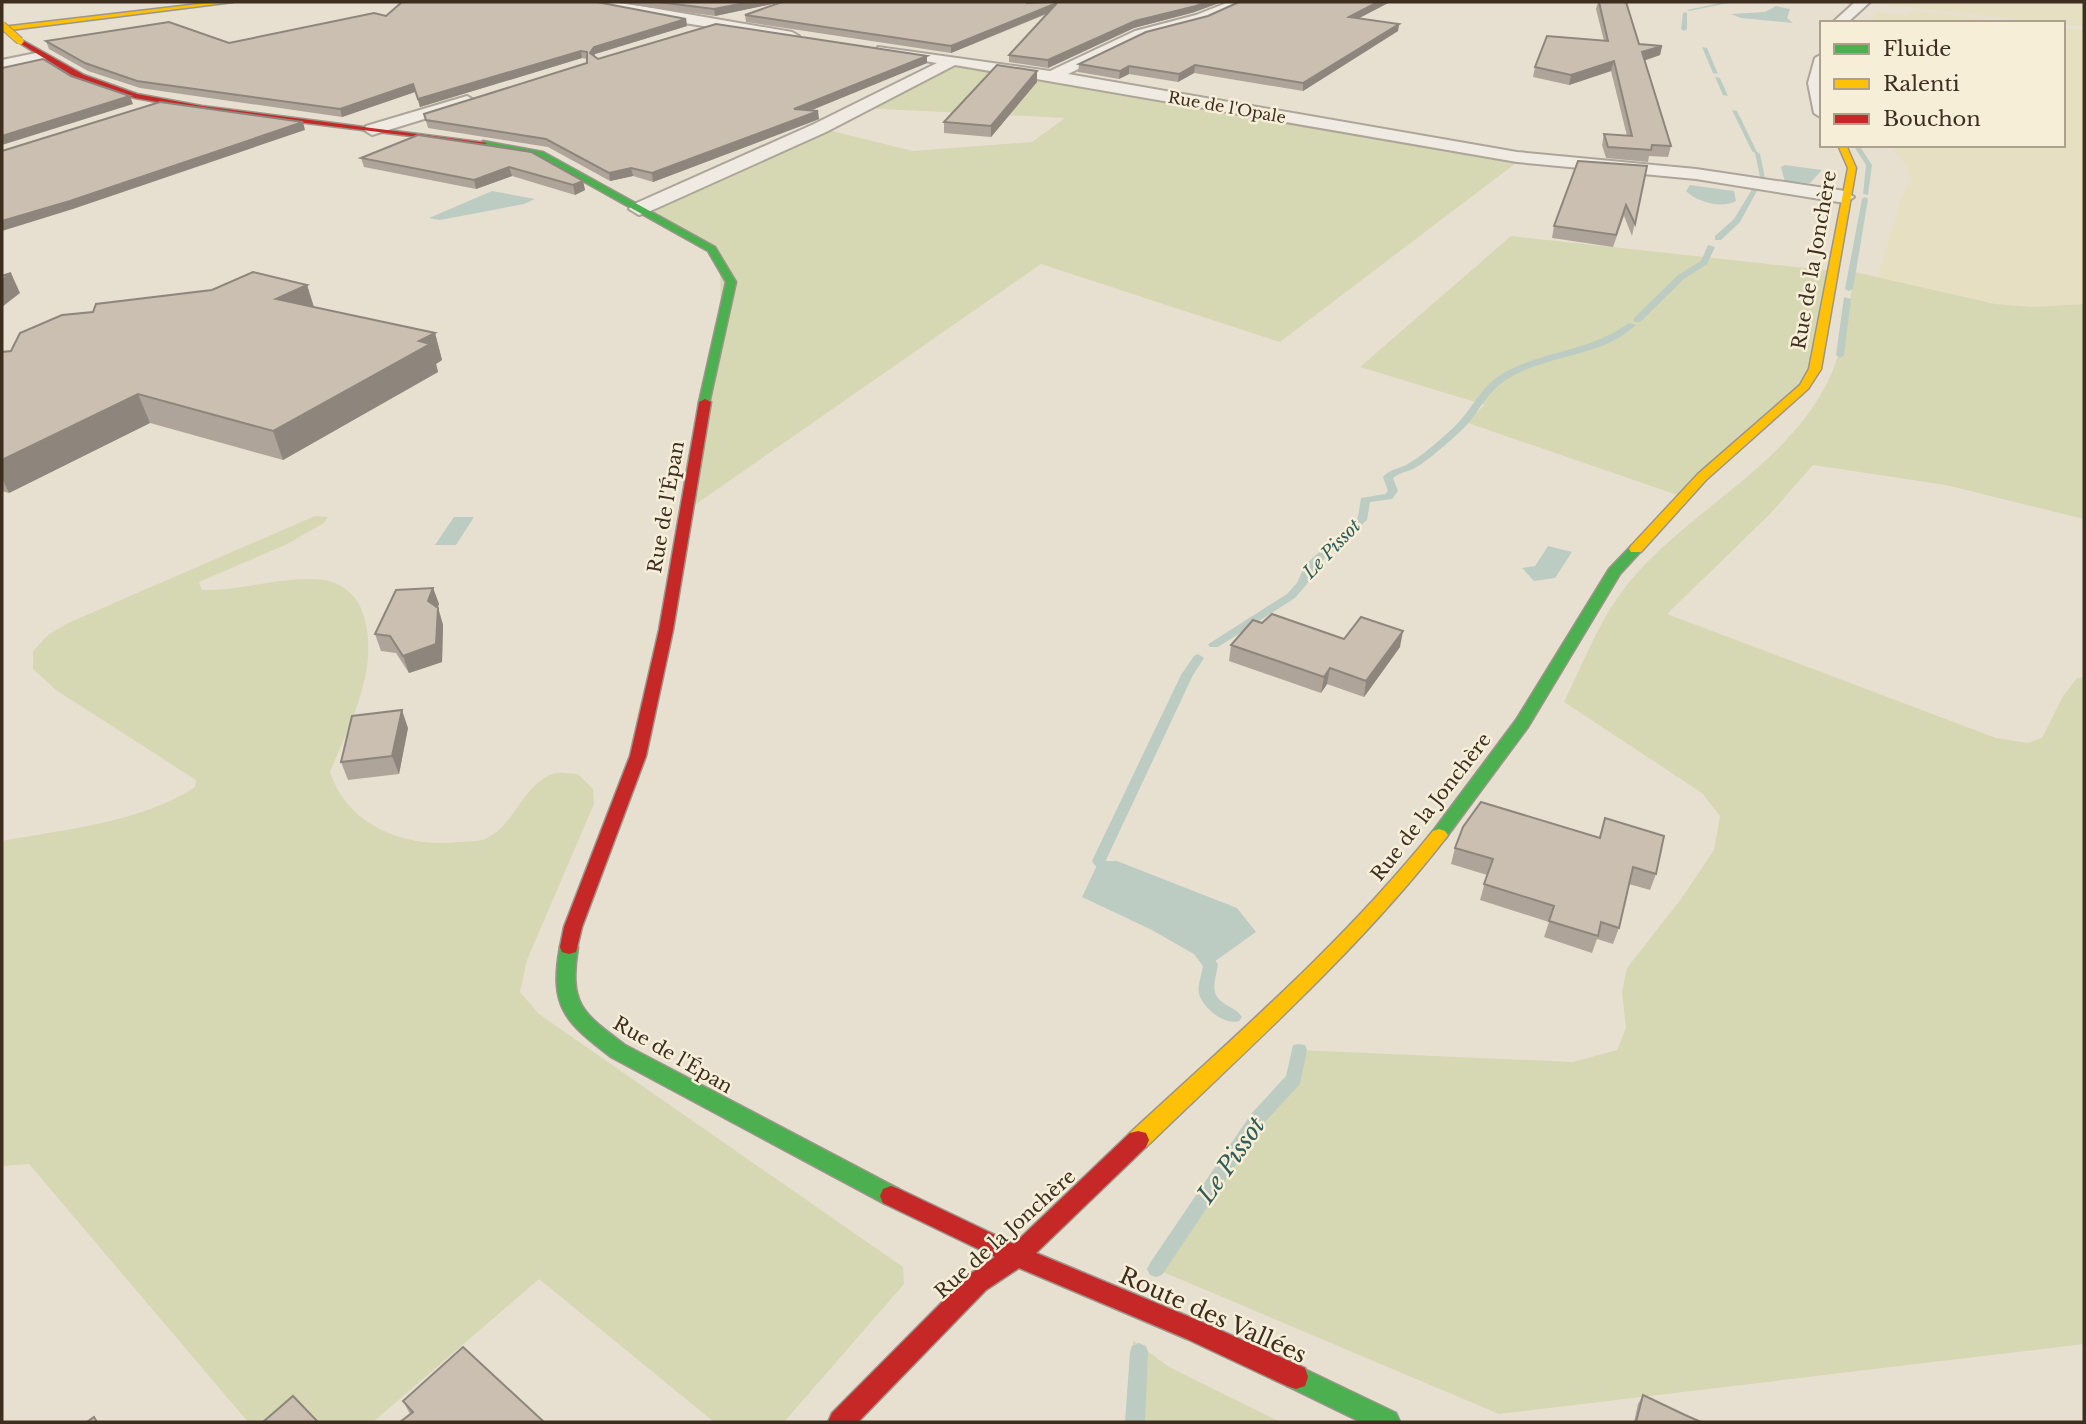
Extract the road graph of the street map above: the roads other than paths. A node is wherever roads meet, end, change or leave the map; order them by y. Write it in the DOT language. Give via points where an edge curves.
graph roads {
  1 [pos="184,2"];
  2 [pos="230,2"];
  3 [pos="599,2"];
  4 [pos="1240,2"];
  5 [pos="1863,2"];
  6 [pos="752,13"];
  7 [pos="1841,21"];
  8 [pos="720,23"];
  9 [pos="2,26"];
  10 [pos="680,36"];
  11 [pos="806,39"];
  12 [pos="926,43"];
  13 [pos="874,49"];
  14 [pos="902,53"];
  15 [pos="41,56"];
  16 [pos="954,60"];
  17 [pos="2,64"];
  18 [pos="1820,66"];
  19 [pos="1052,76"];
  20 [pos="477,97"];
  21 [pos="163,102"];
  22 [pos="1820,108"];
  23 [pos="131,111"];
  24 [pos="372,130"];
  25 [pos="1843,147"];
  26 [pos="1845,197"];
  27 [pos="639,209"];
  28 [pos="1018,1255"];
  29 [pos="841,1422"];
  30 [pos="1387,1422"];
  1 -- 9 [label="main road"];
  2 -- 9 [label="main road"];
  3 -- 8 [label="street"];
  4 -- 19 [label="street" via="1140,34"];
  5 -- 7 [label="street"];
  6 -- 8 [label="street"];
  8 -- 10 [label="street"];
  8 -- 11 [label="street"];
  9 -- 15 [label="main road, Rue de l'Épan, bridge"];
  12 -- 14 [label="street"];
  13 -- 14 [label="street, Rue de l'Opale"];
  14 -- 16 [label="street, Rue de l'Opale"];
  15 -- 17 [label="street"];
  15 -- 21 [label="main road, Rue de l'Épan" via="111,89"];
  16 -- 19 [label="street, Rue de l'Opale"];
  16 -- 27 [label="street" via="820,128"];
  18 -- 22 [label="street" via="1816,83"];
  19 -- 26 [label="street, Rue de l'Opale" via="1517,157 1696,174"];
  20 -- 24 [label="street"];
  21 -- 23 [label="street"];
  21 -- 24 [label="main road, Rue de l'Épan"];
  24 -- 27 [label="main road, Rue de l'Épan" via="540,154"];
  25 -- 26 [label="main road, Rue de la Jonchère" via="1852,169"];
  26 -- 28 [label="main road, Rue de la Jonchère" via="1821,349 1804,387 1702,477 1614,572 1522,723 1388,897"];
  27 -- 28 [label="main road, Rue de l'Épan" via="712,249 730,282 638,756 573,927 562,978 568,1004 585,1026 618,1051 686,1089 951,1228"];
  28 -- 29 [label="main road, Rue de la Jonchère" via="978,1282"];
  28 -- 30 [label="main road, Route des Vallées" via="1218,1338"];
}
